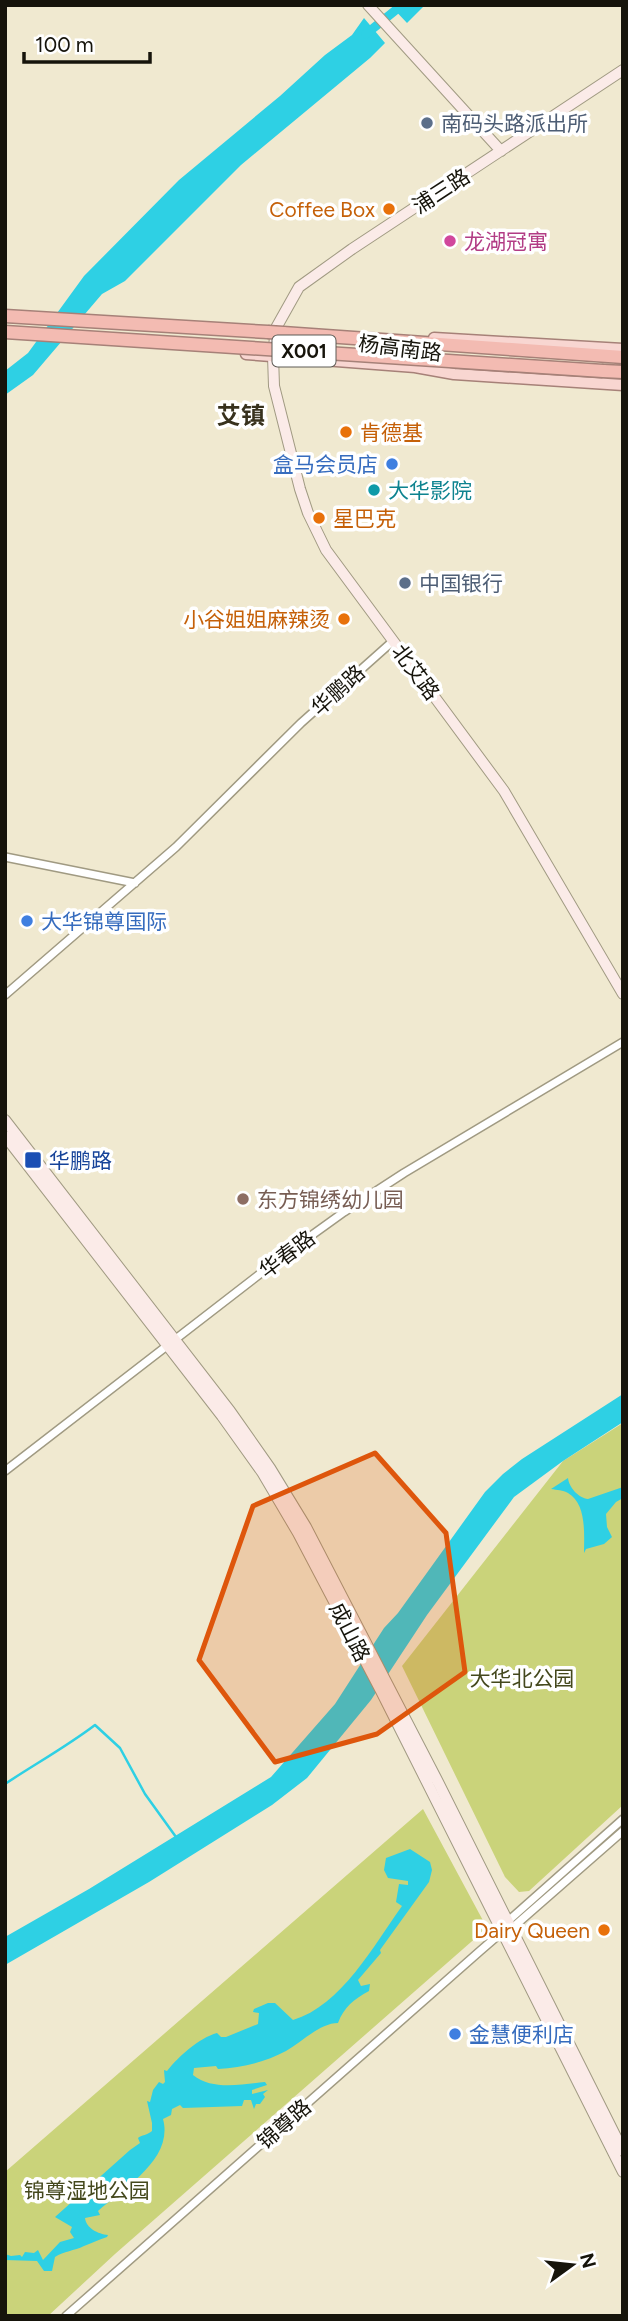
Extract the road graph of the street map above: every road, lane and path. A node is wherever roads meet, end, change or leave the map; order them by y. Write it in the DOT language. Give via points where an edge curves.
graph roads {
  1 [pos="369,6"];
  2 [pos="623,70"];
  3 [pos="501,151"];
  4 [pos="5,314"];
  5 [pos="276,328"];
  6 [pos="5,334"];
  7 [pos="623,349"];
  8 [pos="273,356"];
  9 [pos="623,356"];
  10 [pos="623,372"];
  11 [pos="623,385"];
  12 [pos="393,641"];
  13 [pos="5,858"];
  14 [pos="135,883"];
  15 [pos="623,994"];
  16 [pos="5,995"];
  17 [pos="623,1041"];
  18 [pos="5,1120"];
  19 [pos="5,1136"];
  20 [pos="172,1342"];
  21 [pos="5,1471"];
  22 [pos="384,1687"];
  23 [pos="623,1819"];
  24 [pos="623,1831"];
  25 [pos="507,1927"];
  26 [pos="623,2151"];
  27 [pos="623,2172"];
  28 [pos="66,2316"];
  1 -- 3 [label="main road"];
  2 -- 3 [label="main road, 浦三路"];
  3 -- 5 [label="main road, 浦三路" via="299,287"];
  4 -- 5 [label="main road, 杨高南路 / X001"];
  4 -- 9 [label="highway, 杨高南路 / X001, bridge"];
  5 -- 7 [label="main road, 杨高南路 / X001"];
  5 -- 8 [label="main road, 北艾路"];
  6 -- 8 [label="main road, 杨高南路 / X001, bridge"];
  6 -- 10 [label="highway, 杨高南路 / X001, bridge"];
  8 -- 11 [label="main road, 杨高南路 / X001"];
  8 -- 12 [label="main road, 北艾路" via="274,386 308,513 335,565"];
  12 -- 14 [label="street, 华鹏路"];
  12 -- 15 [label="main road, 北艾路" via="504,791"];
  13 -- 14 [label="street"];
  14 -- 16 [label="street, 华鹏路"];
  17 -- 20 [label="street, 华春路" via="344,1212"];
  18 -- 20 [label="main road, 成山路"];
  19 -- 20 [label="main road, 成山路"];
  20 -- 21 [label="street, 华春路"];
  20 -- 22 [label="main road, 成山路" via="262,1472 361,1654"];
  20 -- 22 [label="main road, 成山路" via="270,1468 367,1643"];
  22 -- 25 [label="main road, 成山路"];
  23 -- 25 [label="street, 锦尊路"];
  24 -- 25 [label="street, 锦尊路"];
  25 -- 26 [label="main road, 成山路"];
  25 -- 27 [label="main road, 成山路"];
  25 -- 28 [label="street, 锦尊路"];
}
